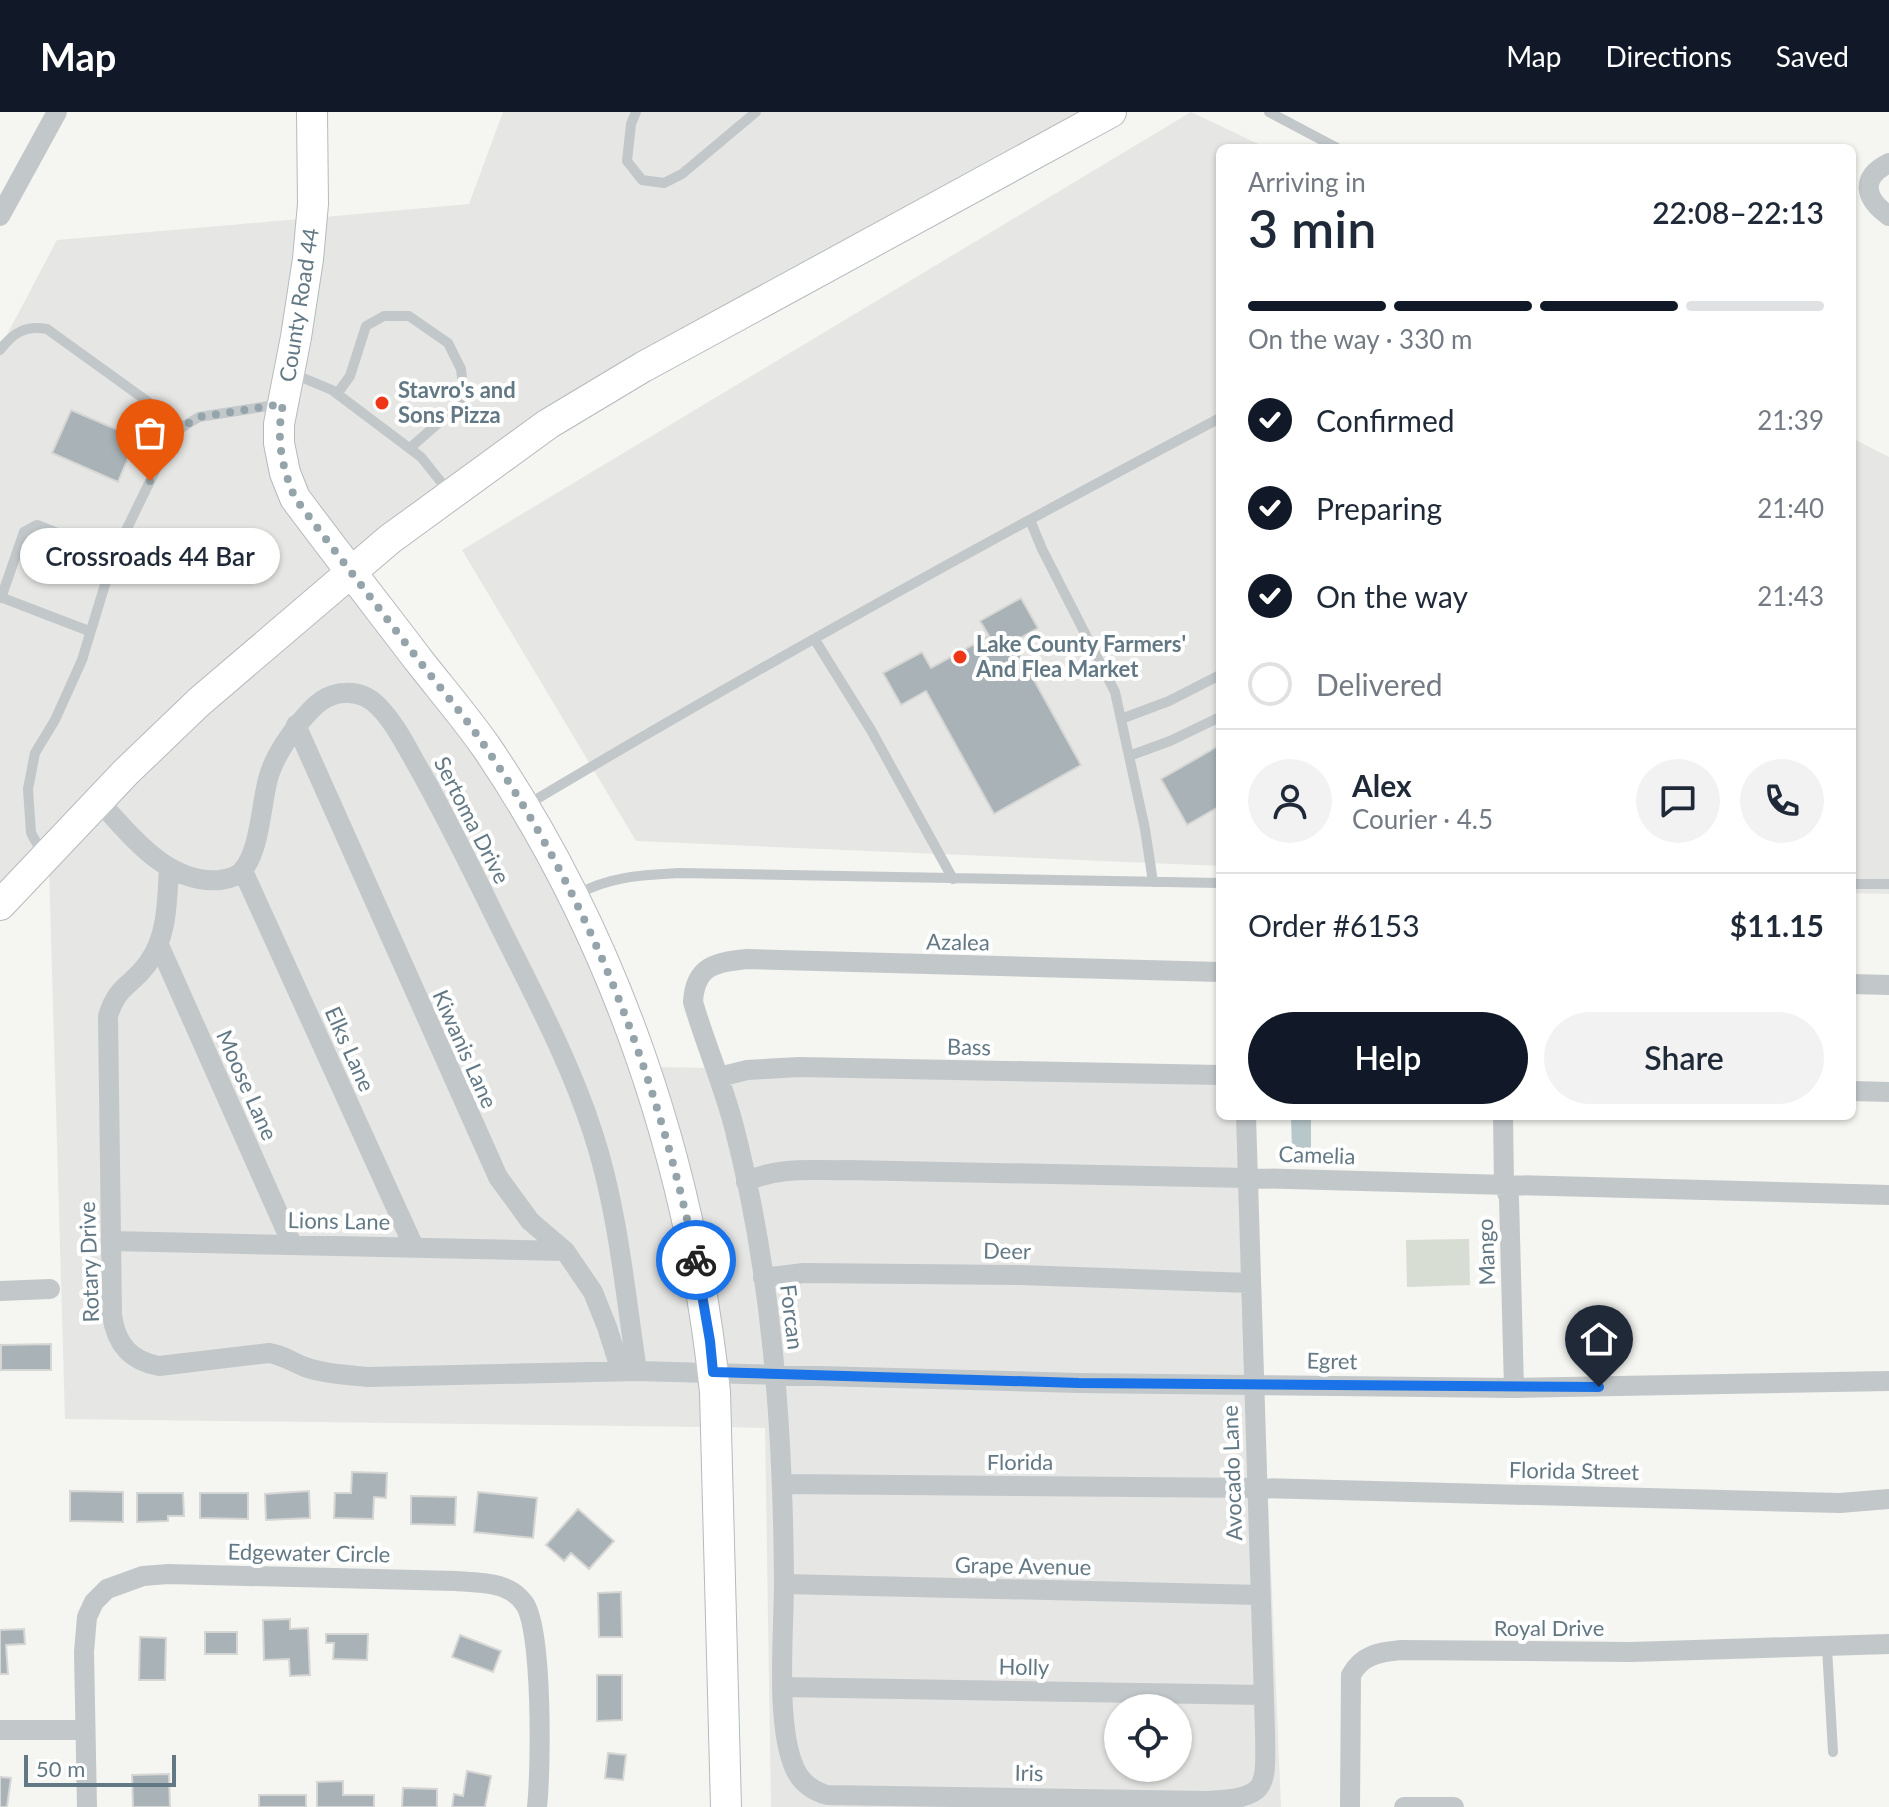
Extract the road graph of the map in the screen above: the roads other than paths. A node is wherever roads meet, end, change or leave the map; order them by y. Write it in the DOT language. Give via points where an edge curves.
graph roads {
  1 [pos="57,112"];
  2 [pos="312,112"];
  3 [pos="636,112"];
  4 [pos="756,112"];
  5 [pos="1269,112"];
  6 [pos="1095,116"];
  7 [pos="1329,144"];
  8 [pos="1889,163"];
  9 [pos="0,216"];
  10 [pos="1889,216"];
  11 [pos="0,350"];
  12 [pos="289,372"];
  13 [pos="337,394"];
  14 [pos="283,404"];
  15 [pos="1216,420"];
  16 [pos="183,427"];
  17 [pos="410,448"];
  18 [pos="451,494"];
  19 [pos="1030,520"];
  20 [pos="114,555"];
  21 [pos="350,572"];
  22 [pos="0,597"];
  23 [pos="89,631"];
  24 [pos="815,640"];
  25 [pos="1216,677"];
  26 [pos="1121,719"];
  27 [pos="1216,719"];
  28 [pos="296,725"];
  29 [pos="1129,756"];
  30 [pos="98,800"];
  31 [pos="523,807"];
  32 [pos="44,857"];
  33 [pos="169,868"];
  34 [pos="243,871"];
  35 [pos="953,879"];
  36 [pos="1153,882"];
  37 [pos="1216,883"];
  38 [pos="1856,884"];
  39 [pos="1889,884"];
  40 [pos="572,897"];
  41 [pos="0,905"];
  42 [pos="159,945"];
  43 [pos="1216,972"];
  44 [pos="698,975"];
  45 [pos="1856,984"];
  46 [pos="1889,985"];
  47 [pos="1216,1075"];
  48 [pos="719,1077"];
  49 [pos="1856,1091"];
  50 [pos="1889,1092"];
  51 [pos="1246,1120"];
  52 [pos="1503,1120"];
  53 [pos="1247,1178"];
  54 [pos="746,1182"];
  55 [pos="1504,1185"];
  56 [pos="1889,1195"];
  57 [pos="111,1241"];
  58 [pos="292,1244"];
  59 [pos="414,1247"];
  60 [pos="565,1251"];
  61 [pos="763,1278"];
  62 [pos="1250,1283"];
  63 [pos="50,1289"];
  64 [pos="0,1291"];
  65 [pos="629,1371"];
  66 [pos="713,1372"];
  67 [pos="774,1373"];
  68 [pos="1889,1381"];
  69 [pos="1253,1384"];
  70 [pos="1514,1388"];
  71 [pos="782,1484"];
  72 [pos="1257,1488"];
  73 [pos="1889,1499"];
  74 [pos="784,1584"];
  75 [pos="1261,1595"];
  76 [pos="1889,1644"];
  77 [pos="1827,1648"];
  78 [pos="782,1687"];
  79 [pos="1264,1695"];
  80 [pos="786,1723"];
  81 [pos="0,1730"];
  82 [pos="85,1730"];
  83 [pos="1265,1732"];
  84 [pos="1833,1752"];
  85 [pos="87,1807"];
  86 [pos="537,1807"];
  87 [pos="726,1807"];
  88 [pos="1350,1807"];
  89 [pos="1404,1807"];
  90 [pos="1454,1807"];
  1 -- 9 [label="street"];
  2 -- 12 [label="main road, County Road 44" via="313,204"];
  3 -- 4 [label="lane" via="627,161 642,180 664,183"];
  5 -- 7 [label="lane"];
  6 -- 18 [label="main road" via="643,367 548,424"];
  8 -- 10 [label="street" via="1875,171 1869,183 1874,206"];
  11 -- 16 [label="lane" via="11,336 33,327 47,329"];
  12 -- 13 [label="lane"];
  12 -- 14 [label="main road, County Road 44"];
  13 -- 17 [label="lane"];
  13 -- 17 [label="lane" via="350,376 366,326 384,316 409,316 448,343 461,369 459,405"];
  14 -- 16 [label="lane" via="199,417"];
  14 -- 21 [label="main road, County Road 44" via="279,443 285,473 295,498"];
  15 -- 19 [label="lane"];
  16 -- 20 [label="lane" via="174,432"];
  17 -- 18 [label="lane"];
  18 -- 21 [label="main road"];
  19 -- 24 [label="lane"];
  19 -- 26 [label="lane" via="1115,692"];
  20 -- 22 [label="lane" via="37,525 24,532"];
  20 -- 23 [label="lane"];
  21 -- 30 [label="main road" via="199,702"];
  21 -- 31 [label="main road, County Road 44" via="486,747"];
  22 -- 23 [label="lane"];
  23 -- 32 [label="lane" via="82,660 35,753 28,789 31,833"];
  24 -- 31 [label="lane"];
  24 -- 35 [label="lane"];
  25 -- 26 [label="lane"];
  26 -- 29 [label="lane"];
  27 -- 29 [label="lane"];
  28 -- 34 [label="street, Sertoma Drive" via="269,776 254,846"];
  28 -- 60 [label="street, Kiwanis Lane" via="498,1177 530,1221"];
  28 -- 65 [label="street, Sertoma Drive" via="329,696 367,697 400,735 447,818 572,1076 594,1134 618,1242"];
  29 -- 36 [label="lane"];
  30 -- 32 [label="main road"];
  30 -- 33 [label="street"];
  31 -- 40 [label="main road, County Road 44"];
  32 -- 41 [label="main road"];
  33 -- 34 [label="street" via="209,881"];
  33 -- 42 [label="street"];
  34 -- 59 [label="street, Elks Lane"];
  35 -- 36 [label="lane"];
  35 -- 40 [label="lane" via="680,873 622,877"];
  36 -- 37 [label="lane"];
  38 -- 39 [label="lane"];
  40 -- 66 [label="main road, County Road 44" via="631,1027 662,1120 695,1257"];
  42 -- 57 [label="street, Rotary Drive" via="143,970 114,996 108,1016"];
  42 -- 58 [label="street, Moose Lane"];
  43 -- 44 [label="street, Azalea" via="747,959 730,960"];
  44 -- 48 [label="street, Forcan" via="693,1002"];
  45 -- 46 [label="street"];
  47 -- 48 [label="street, Bass" via="799,1067"];
  48 -- 54 [label="street, Forcan"];
  49 -- 50 [label="street"];
  51 -- 53 [label="street, Avocado Lane"];
  52 -- 55 [label="street, Mango"];
  53 -- 54 [label="street, Camelia" via="783,1171"];
  53 -- 55 [label="street, Camelia"];
  53 -- 62 [label="street, Avocado Lane"];
  54 -- 61 [label="street, Forcan"];
  55 -- 56 [label="street, Camelia"];
  55 -- 70 [label="street, Mango" via="1509,1198"];
  57 -- 58 [label="street, Lions Lane"];
  57 -- 65 [label="street, Rotary Drive" via="114,1331 143,1364 269,1353 303,1367 368,1377"];
  58 -- 59 [label="street, Lions Lane"];
  59 -- 60 [label="street, Lions Lane"];
  60 -- 65 [label="street, Kiwanis Lane" via="593,1292"];
  61 -- 62 [label="street, Deer" via="804,1273 1020,1275"];
  61 -- 67 [label="street, Forcan"];
  62 -- 69 [label="street, Avocado Lane"];
  63 -- 64 [label="street"];
  65 -- 66 [label="street, Rotary Drive"];
  66 -- 67 [label="street, Rotary Drive"];
  66 -- 87 [label="main road, County Road 44"];
  67 -- 69 [label="street, Egret"];
  67 -- 71 [label="street, Forcan"];
  68 -- 70 [label="street, Egret"];
  69 -- 70 [label="street, Egret"];
  69 -- 72 [label="street, Avocado Lane"];
  71 -- 72 [label="street, Florida"];
  71 -- 74 [label="street, Forcan"];
  72 -- 73 [label="street, Florida Street" via="1840,1503"];
  72 -- 75 [label="street, Avocado Lane"];
  74 -- 75 [label="street, Grape Avenue"];
  74 -- 78 [label="street, Forcan"];
  75 -- 79 [label="street, Avocado Lane"];
  76 -- 77 [label="street, Royal Drive"];
  77 -- 84 [label="lane"];
  77 -- 88 [label="street, Royal Drive" via="1381,1652 1367,1657 1351,1675"];
  78 -- 79 [label="street, Holly"];
  78 -- 80 [label="street, Forcan"];
  79 -- 83 [label="street, Avocado Lane"];
  80 -- 83 [label="street, Iris" via="795,1769 804,1783 827,1795 1243,1798 1264,1779"];
  81 -- 82 [label="street"];
  82 -- 85 [label="street, Edgewater Circle"];
  82 -- 86 [label="street, Edgewater Circle" via="87,1617 94,1602 120,1582 168,1574 494,1584 523,1601 535,1635"];
  89 -- 90 [label="street"];
}
